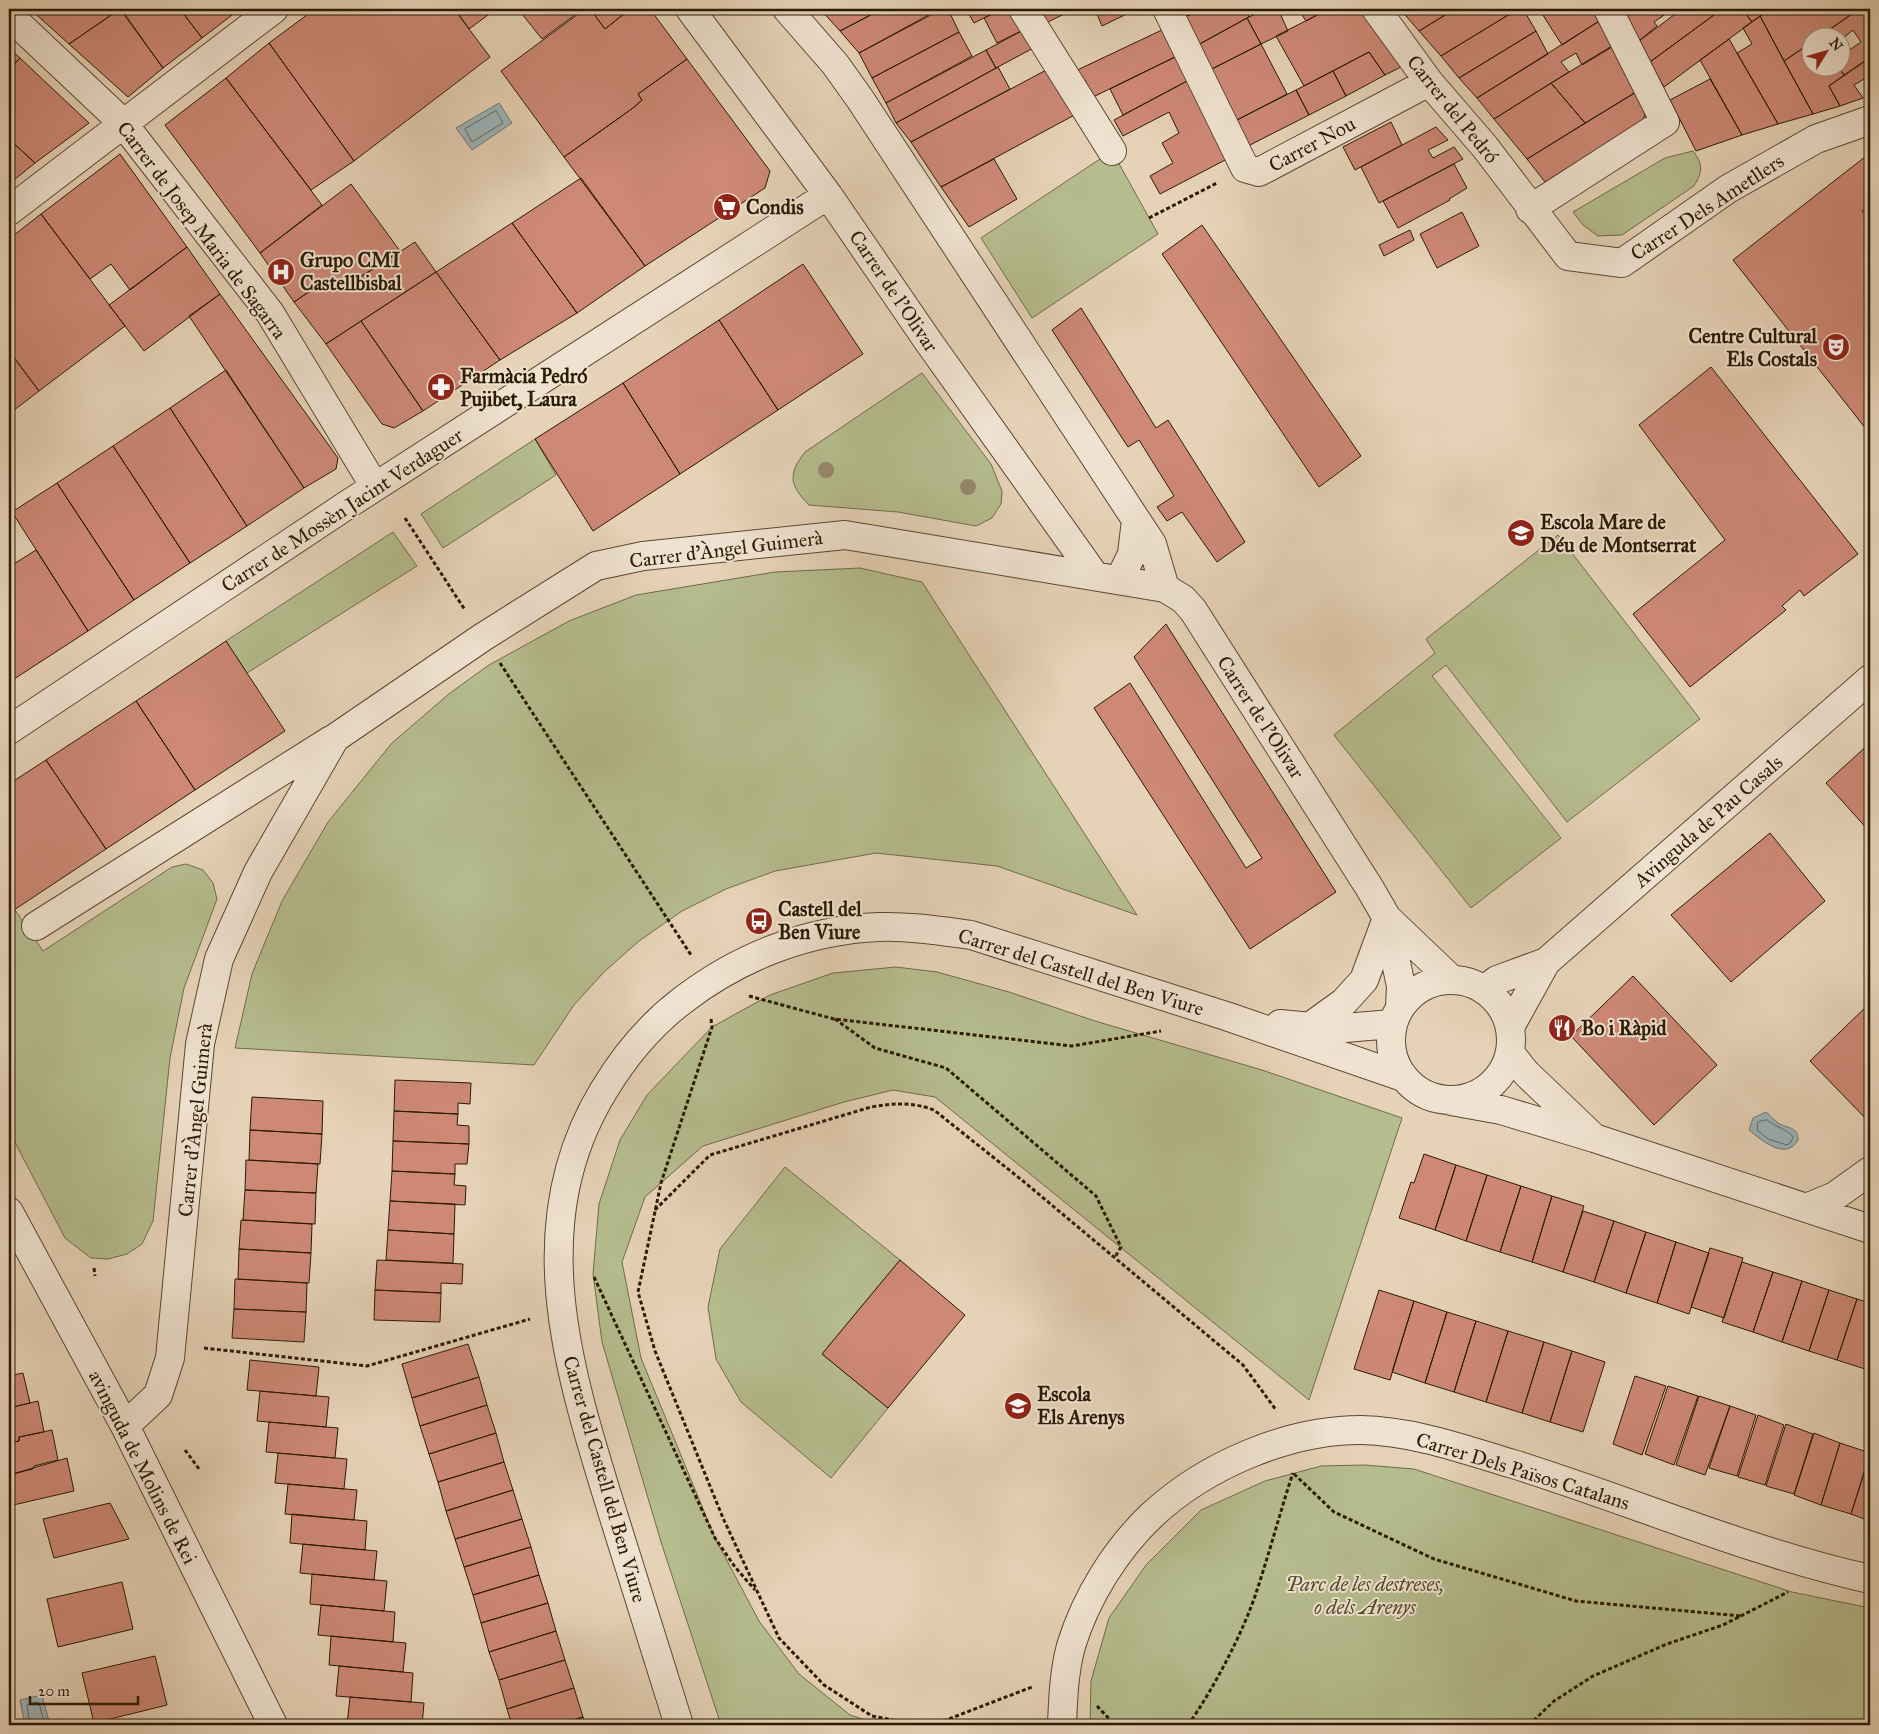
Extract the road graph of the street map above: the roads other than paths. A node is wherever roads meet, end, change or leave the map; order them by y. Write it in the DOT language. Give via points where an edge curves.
graph roads {
  1 [pos="274,9"];
  2 [pos="690,9"];
  3 [pos="787,9"];
  4 [pos="1023,9"];
  5 [pos="1167,9"];
  6 [pos="1376,9"];
  7 [pos="1608,9"];
  8 [pos="16,22"];
  9 [pos="1429,82"];
  10 [pos="1870,120"];
  11 [pos="122,122"];
  12 [pos="1112,151"];
  13 [pos="828,195"];
  14 [pos="1530,209"];
  15 [pos="9,211"];
  16 [pos="375,487"];
  17 [pos="1136,520"];
  18 [pos="1108,578"];
  19 [pos="1165,588"];
  20 [pos="1870,679"];
  21 [pos="9,730"];
  22 [pos="335,738"];
  23 [pos="1387,918"];
  24 [pos="36,926"];
  25 [pos="1546,962"];
  26 [pos="1452,980"];
  27 [pos="1484,990"];
  28 [pos="1226,1016"];
  29 [pos="1396,1016"];
  30 [pos="1308,1028"];
  31 [pos="1510,1040"];
  32 [pos="1403,1077"];
  33 [pos="1451,1101"];
  34 [pos="1594,1138"];
  35 [pos="1870,1171"];
  36 [pos="1806,1208"];
  37 [pos="9,1212"];
  38 [pos="1870,1229"];
  39 [pos="125,1426"];
  40 [pos="1870,1579"];
  41 [pos="273,1725"];
  42 [pos="679,1725"];
  43 [pos="1062,1725"];
  1 -- 11 [label="street"];
  2 -- 13 [label="street, Carrer de l'Olivar"];
  3 -- 17 [label="street" via="835,64 860,99"];
  4 -- 12 [label="street"];
  5 -- 9 [label="street, Carrer Nou" via="1245,168 1258,172"];
  6 -- 9 [label="street, Carrer del Pedró"];
  7 -- 14 [label="street" via="1665,122"];
  8 -- 11 [label="street, Carrer de Josep Maria de Sagarra"];
  9 -- 14 [label="street, Carrer del Pedró" via="1485,147"];
  10 -- 14 [label="street, Carrer Dels Ametllers" via="1816,139 1736,184 1622,262 1568,256"];
  11 -- 15 [label="street"];
  11 -- 16 [label="street, Carrer de Josep Maria de Sagarra" via="270,313"];
  13 -- 16 [label="street, Carrer de Mossèn Jacint Verdaguer"];
  13 -- 18 [label="street, Carrer de l'Olivar" via="928,342"];
  16 -- 21 [label="street, Carrer de Mossèn Jacint Verdaguer"];
  17 -- 18 [label="street" via="1132,554"];
  17 -- 19 [label="street" via="1152,544"];
  18 -- 19 [label="street, Carrer d'Àngel Guimerà"];
  18 -- 22 [label="street, Carrer d'Àngel Guimerà" via="845,535 643,556 596,566 483,637"];
  19 -- 23 [label="street, Carrer de l'Olivar" via="1193,610"];
  20 -- 25 [label="street, Avinguda de Pau Casals"];
  22 -- 24 [label="street, Carrer d'Àngel Guimerà"];
  22 -- 39 [label="street, Carrer d'Àngel Guimerà" via="258,872 220,958 200,1044 170,1358 158,1395"];
  23 -- 26 [label="street, Carrer de l'Olivar"];
  23 -- 29 [label="street, Carrer de l'Olivar" via="1401,986"];
  23 -- 30 [label="street" via="1364,980 1344,1002"];
  25 -- 27 [label="street, Avinguda de Pau Casals" via="1497,980"];
  25 -- 31 [label="street, Avinguda de Pau Casals"];
  26 -- 27 [label="street" via="1467,981"];
  26 -- 29 [label="street" via="1429,984 1412,993"];
  27 -- 31 [label="street" via="1501,1006"];
  28 -- 30 [label="street, Carrer del Castell del Ben Viure"];
  28 -- 32 [label="street, Carrer del Castell del Ben Viure"];
  28 -- 42 [label="street, Carrer del Castell del Ben Viure" via="972,935 881,927 805,938 738,964 707,981 676,1005 621,1062 593,1107 575,1146 562,1194 558,1258 562,1317 589,1437"];
  29 -- 30 [label="street, Carrer del Castell del Ben Viure" via="1333,1029"];
  29 -- 32 [label="street" via="1392,1052"];
  31 -- 33 [label="street" via="1499,1078 1478,1095"];
  31 -- 34 [label="street" via="1526,1073"];
  32 -- 33 [label="street" via="1424,1095"];
  33 -- 34 [label="street" via="1501,1110"];
  34 -- 36 [label="street"];
  35 -- 36 [label="street" via="1835,1196"];
  36 -- 38 [label="street"];
  37 -- 39 [label="street, avinguda de Molins de Rei"];
  39 -- 41 [label="street, avinguda de Molins de Rei"];
  40 -- 43 [label="street, Carrer Dels Països Catalans" via="1785,1557 1563,1480 1437,1441 1361,1430 1317,1434 1275,1445 1207,1475 1163,1505 1130,1536 1093,1594 1072,1644"];
}
